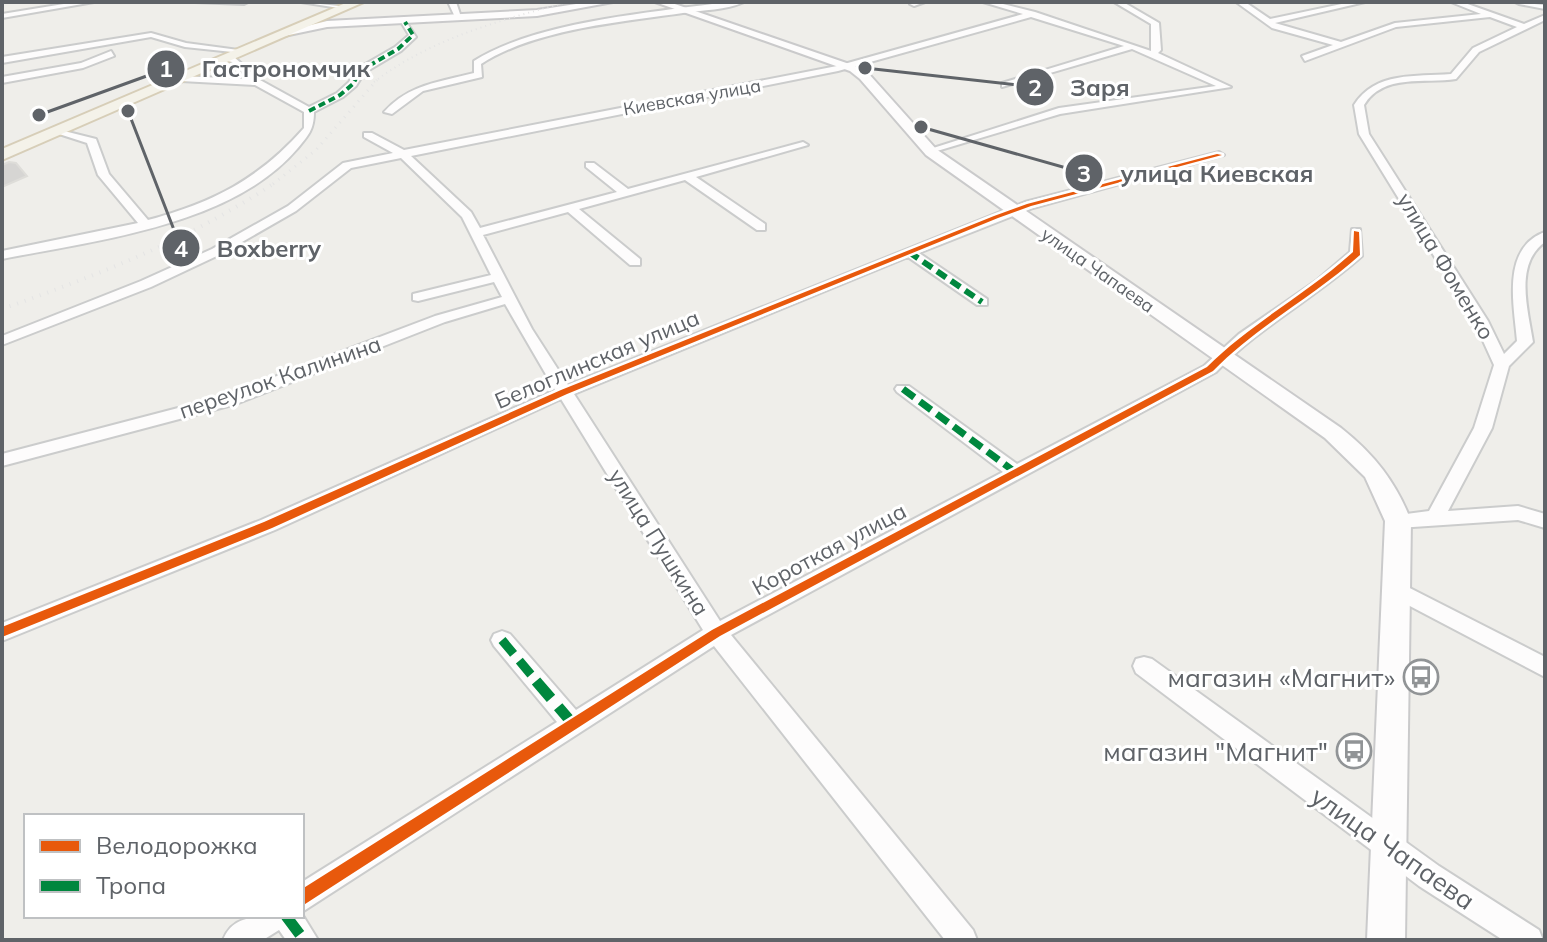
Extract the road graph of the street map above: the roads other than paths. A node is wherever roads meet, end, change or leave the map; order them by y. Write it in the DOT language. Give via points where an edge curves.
graph roads {
  1 [pos="90,2"];
  2 [pos="199,2"];
  3 [pos="244,2"];
  4 [pos="305,2"];
  5 [pos="452,2"];
  6 [pos="598,2"];
  7 [pos="608,2"];
  8 [pos="660,2"];
  9 [pos="668,2"];
  10 [pos="740,2"];
  11 [pos="987,2"];
  12 [pos="1118,2"];
  13 [pos="1240,2"];
  14 [pos="1313,2"];
  15 [pos="1361,2"];
  16 [pos="1456,2"];
  17 [pos="1519,2"];
  18 [pos="345,7"];
  19 [pos="1545,7"];
  20 [pos="365,8"];
  21 [pos="1332,8"];
  22 [pos="688,11"];
  23 [pos="1032,14"];
  24 [pos="458,15"];
  25 [pos="1491,15"];
  26 [pos="2,16"];
  27 [pos="1545,17"];
  28 [pos="329,18"];
  29 [pos="405,22"];
  30 [pos="1268,22"];
  31 [pos="351,23"];
  32 [pos="597,26"];
  33 [pos="1528,26"];
  34 [pos="1545,26"];
  35 [pos="611,36"];
  36 [pos="1343,45"];
  37 [pos="1130,47"];
  38 [pos="244,51"];
  39 [pos="111,54"];
  40 [pos="1152,55"];
  41 [pos="4,57"];
  42 [pos="1305,58"];
  43 [pos="224,59"];
  44 [pos="846,66"];
  45 [pos="19,77"];
  46 [pos="181,78"];
  47 [pos="2,80"];
  48 [pos="257,82"];
  49 [pos="1005,85"];
  50 [pos="309,111"];
  51 [pos="389,112"];
  52 [pos="60,131"];
  53 [pos="368,135"];
  54 [pos="803,145"];
  55 [pos="931,152"];
  56 [pos="403,154"];
  57 [pos="2,155"];
  58 [pos="1219,155"];
  59 [pos="590,165"];
  60 [pos="687,176"];
  61 [pos="626,193"];
  62 [pos="571,208"];
  63 [pos="1014,210"];
  64 [pos="145,224"];
  65 [pos="761,227"];
  66 [pos="1356,232"];
  67 [pos="476,233"];
  68 [pos="1545,236"];
  69 [pos="909,252"];
  70 [pos="2,255"];
  71 [pos="635,262"];
  72 [pos="498,277"];
  73 [pos="418,297"];
  74 [pos="509,299"];
  75 [pos="982,302"];
  76 [pos="2,341"];
  77 [pos="1222,355"];
  78 [pos="1502,365"];
  79 [pos="903,389"];
  80 [pos="564,392"];
  81 [pos="2,460"];
  82 [pos="1015,472"];
  83 [pos="1435,517"];
  84 [pos="1398,521"];
  85 [pos="1545,521"];
  86 [pos="1394,588"];
  87 [pos="2,632"];
  88 [pos="716,633"];
  89 [pos="502,640"];
  90 [pos="1144,666"];
  91 [pos="1545,668"];
  92 [pos="573,724"];
  93 [pos="1387,846"];
  94 [pos="304,897"];
  95 [pos="271,918"];
  96 [pos="288,918"];
  97 [pos="237,940"];
  98 [pos="304,940"];
  99 [pos="963,940"];
  100 [pos="1386,940"];
  101 [pos="1529,940"];
  1 -- 26 [label="street"];
  2 -- 3 [label="street"];
  4 -- 18 [label="street"];
  5 -- 24 [label="street"];
  6 -- 20 [label="main road" via="393,21"];
  7 -- 29 [label="main road" via="548,12"];
  8 -- 22 [label="main road, улица Чапаева"];
  9 -- 22 [label="main road, улица Чапаева"];
  10 -- 22 [label="street"];
  11 -- 23 [label="street"];
  12 -- 40 [label="street" via="1155,23 1157,50"];
  13 -- 30 [label="street"];
  14 -- 21 [label="street"];
  15 -- 21 [label="street"];
  16 -- 25 [label="street"];
  17 -- 19 [label="street"];
  18 -- 20 [label="main road"];
  18 -- 28 [label="main road"];
  20 -- 28 [label="main road"];
  20 -- 31 [label="main road"];
  21 -- 30 [label="street"];
  22 -- 32 [label="street"];
  22 -- 44 [label="main road, улица Чапаева"];
  23 -- 37 [label="street"];
  23 -- 44 [label="street, Киевская улица"];
  25 -- 33 [label="street"];
  25 -- 36 [label="street" via="1400,24"];
  27 -- 33 [label="street, улица Фоменко"];
  28 -- 31 [label="main road"];
  28 -- 38 [label="main road"];
  29 -- 31 [label="main road"];
  29 -- 50 [label="street" via="413,35 407,42 360,71 340,95"];
  30 -- 36 [label="street"];
  32 -- 35 [label="street"];
  32 -- 51 [label="street" via="498,51 477,63 479,75 428,84 403,95"];
  33 -- 34 [label="street"];
  33 -- 78 [label="street, улица Фоменко" via="1476,50 1453,77 1369,88 1359,105 1364,134 1481,321"];
  36 -- 42 [label="street"];
  37 -- 40 [label="street"];
  37 -- 49 [label="street"];
  38 -- 41 [label="street" via="140,36"];
  38 -- 43 [label="main road"];
  39 -- 45 [label="street"];
  40 -- 55 [label="street" via="1226,87 1059,111"];
  41 -- 45 [label="street"];
  43 -- 46 [label="main road"];
  43 -- 48 [label="street" via="234,60"];
  44 -- 55 [label="main road, улица Чапаева" via="864,76"];
  44 -- 56 [label="street, Киевская улица"];
  45 -- 47 [label="street"];
  46 -- 48 [label="street"];
  46 -- 52 [label="main road"];
  48 -- 50 [label="street"];
  50 -- 64 [label="street" via="309,128 302,138 253,180 205,205"];
  52 -- 57 [label="main road"];
  52 -- 64 [label="street" via="92,141 104,175"];
  53 -- 56 [label="street, улица Пушкина"];
  54 -- 60 [label="street"];
  55 -- 63 [label="main road, улица Чапаева"];
  56 -- 67 [label="street, улица Пушкина" via="467,215"];
  56 -- 76 [label="street, Киевская улица" via="347,165 285,214 222,249"];
  58 -- 63 [label="street, Белоглинская улица"];
  59 -- 61 [label="street"];
  60 -- 61 [label="street"];
  60 -- 65 [label="street"];
  61 -- 62 [label="street"];
  62 -- 67 [label="street"];
  62 -- 71 [label="street"];
  63 -- 69 [label="street, Белоглинская улица"];
  63 -- 77 [label="main road, улица Чапаева"];
  64 -- 70 [label="street"];
  66 -- 77 [label="street, Короткая улица" via="1357,253 1334,277"];
  67 -- 72 [label="street, улица Пушкина"];
  68 -- 78 [label="street" via="1523,258 1519,276 1525,342"];
  69 -- 75 [label="street"];
  69 -- 80 [label="street, Белоглинская улица"];
  72 -- 73 [label="street"];
  72 -- 74 [label="street, улица Пушкина"];
  74 -- 80 [label="street, улица Пушкина"];
  74 -- 81 [label="street, переулок Калинина" via="440,319 230,400"];
  77 -- 82 [label="street, Короткая улица" via="1210,369"];
  77 -- 84 [label="main road, улица Чапаева" via="1358,453 1381,479"];
  78 -- 83 [label="street, улица Фоменко" via="1483,428"];
  79 -- 82 [label="street"];
  80 -- 87 [label="street, Белоглинская улица" via="268,525"];
  80 -- 88 [label="street, улица Пушкина"];
  82 -- 88 [label="street, Короткая улица"];
  83 -- 84 [label="street"];
  83 -- 85 [label="street" via="1518,513"];
  84 -- 86 [label="main road"];
  86 -- 91 [label="street"];
  86 -- 93 [label="main road"];
  88 -- 92 [label="street, Короткая улица"];
  88 -- 99 [label="street, улица Пушкина"];
  89 -- 92 [label="street"];
  90 -- 93 [label="street, улица Чапаева"];
  92 -- 94 [label="street, Короткая улица"];
  93 -- 100 [label="main road"];
  93 -- 101 [label="street, улица Чапаева"];
  95 -- 97 [label="street"];
  96 -- 98 [label="street"];
}
